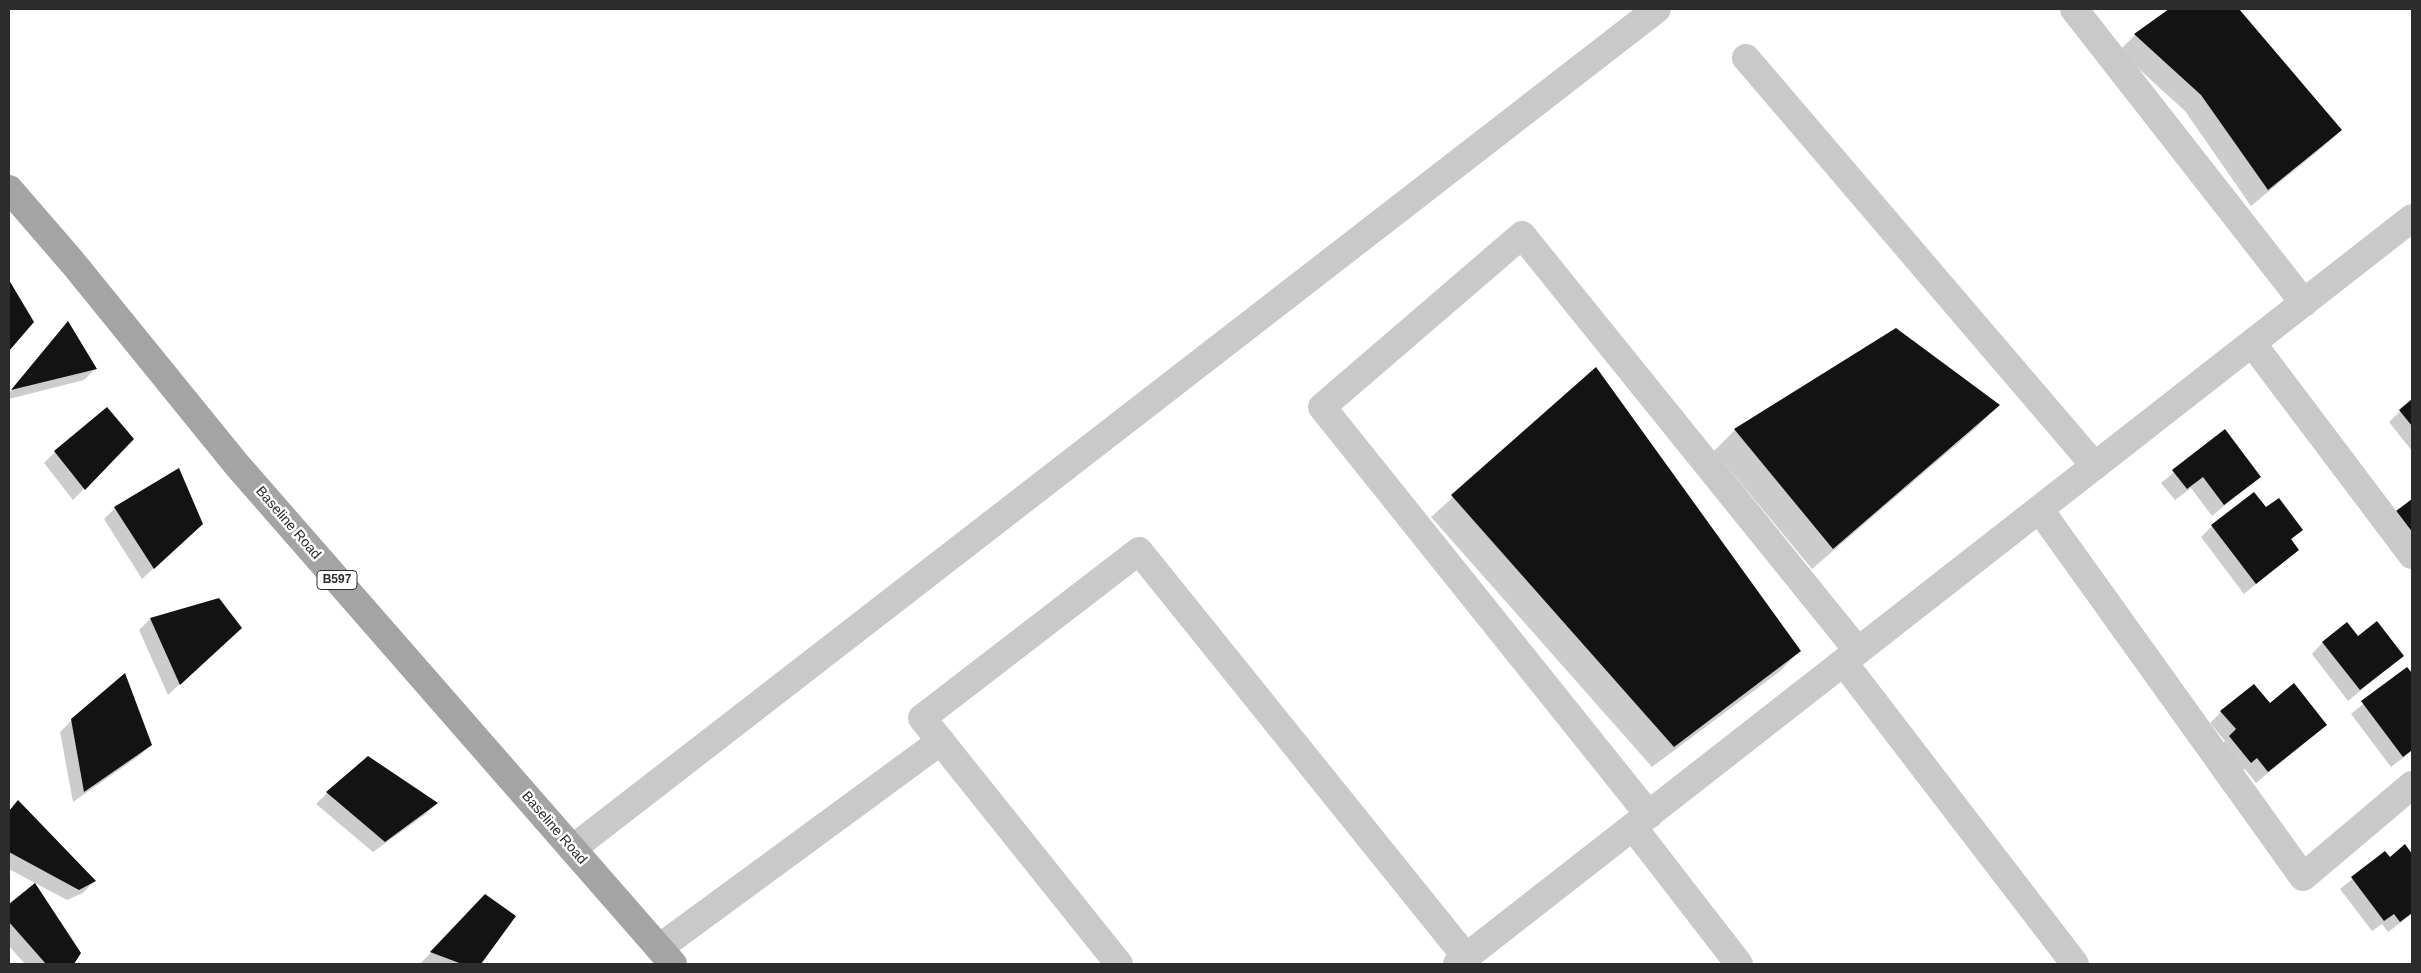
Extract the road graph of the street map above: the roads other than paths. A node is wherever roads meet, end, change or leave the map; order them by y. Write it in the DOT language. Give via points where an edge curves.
graph roads {
  1 [pos="1656,9"];
  2 [pos="2074,9"];
  3 [pos="1746,58"];
  4 [pos="9,189"];
  5 [pos="2412,218"];
  6 [pos="2304,303"];
  7 [pos="2252,343"];
  8 [pos="2095,466"];
  9 [pos="2040,510"];
  10 [pos="2412,555"];
  11 [pos="1851,657"];
  12 [pos="941,741"];
  13 [pos="2412,785"];
  14 [pos="1641,821"];
  15 [pos="572,849"];
  16 [pos="666,956"];
  17 [pos="1461,961"];
  18 [pos="1119,964"];
  19 [pos="1739,964"];
  20 [pos="2074,964"];
  1 -- 15 [label="street"];
  2 -- 6 [label="street"];
  3 -- 8 [label="street"];
  4 -- 15 [label="main road, Baseline Road / B597" via="237,465"];
  5 -- 6 [label="street"];
  6 -- 7 [label="street"];
  7 -- 8 [label="street"];
  7 -- 10 [label="street"];
  8 -- 9 [label="street"];
  9 -- 11 [label="street"];
  9 -- 13 [label="street" via="2302,877"];
  11 -- 14 [label="street"];
  11 -- 14 [label="street" via="1522,235 1322,406"];
  11 -- 20 [label="street"];
  12 -- 16 [label="street"];
  12 -- 17 [label="street" via="922,718 1139,551"];
  12 -- 18 [label="street"];
  14 -- 17 [label="street"];
  14 -- 19 [label="street"];
  15 -- 16 [label="main road, Baseline Road / B597"];
}
